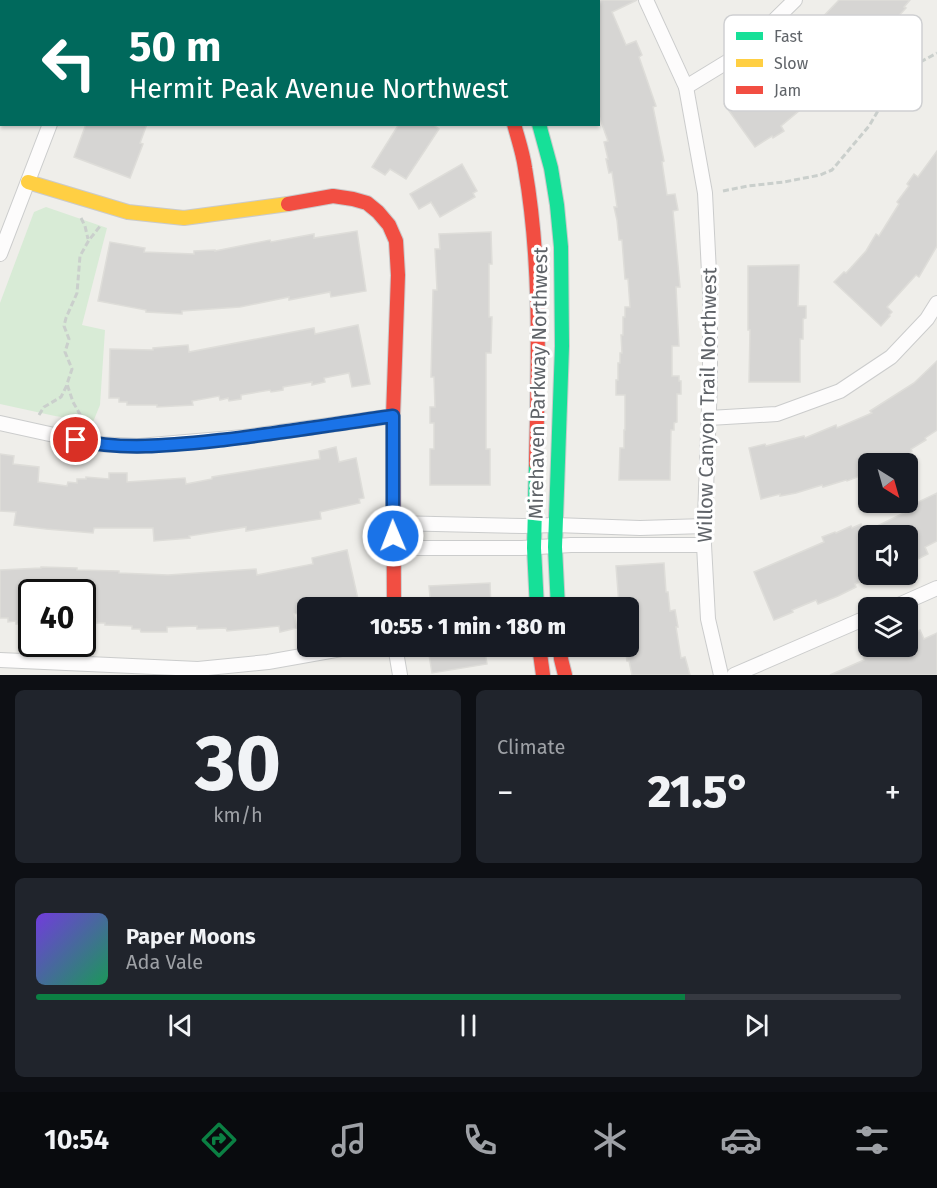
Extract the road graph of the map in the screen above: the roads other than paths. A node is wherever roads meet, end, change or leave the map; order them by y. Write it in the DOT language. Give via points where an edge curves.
graph roads {
  1 [pos="646,0"];
  2 [pos="795,0"];
  3 [pos="780,15"];
  4 [pos="724,64"];
  5 [pos="686,87"];
  6 [pos="49,126"];
  7 [pos="515,126"];
  8 [pos="540,126"];
  9 [pos="28,182"];
  10 [pos="0,254"];
  11 [pos="937,303"];
  12 [pos="393,416"];
  13 [pos="709,418"];
  14 [pos="0,423"];
  15 [pos="393,523"];
  16 [pos="535,525"];
  17 [pos="555,525"];
  18 [pos="705,526"];
  19 [pos="640,528"];
  20 [pos="642,545"];
  21 [pos="704,545"];
  22 [pos="555,547"];
  23 [pos="393,548"];
  24 [pos="534,548"];
  25 [pos="937,588"];
  26 [pos="394,597"];
  27 [pos="536,597"];
  28 [pos="557,597"];
  29 [pos="917,597"];
  30 [pos="858,622"];
  31 [pos="297,657"];
  32 [pos="397,657"];
  33 [pos="541,657"];
  34 [pos="562,657"];
  35 [pos="0,660"];
  36 [pos="400,675"];
  37 [pos="543,675"];
  38 [pos="565,675"];
  39 [pos="720,675"];
  40 [pos="734,675"];
  1 -- 5 [label="street, Willow Canyon Trail Northwest"];
  2 -- 3 [label="street"];
  4 -- 5 [label="street"];
  5 -- 13 [label="street, Willow Canyon Trail Northwest" via="705,193 710,292"];
  6 -- 9 [label="street"];
  7 -- 16 [label="street, Mirehaven Parkway Northwest" via="534,228 539,328"];
  8 -- 17 [label="street, Mirehaven Parkway Northwest" via="551,168 561,248 562,346"];
  9 -- 10 [label="street"];
  9 -- 12 [label="street" via="128,212 184,218 333,196 367,203 389,225 396,241"];
  11 -- 13 [label="street" via="891,357 840,392 777,414"];
  12 -- 14 [label="street" via="244,437 139,446 95,444"];
  12 -- 15 [label="street"];
  13 -- 18 [label="street, Willow Canyon Trail Northwest"];
  15 -- 16 [label="street"];
  15 -- 23 [label="street"];
  16 -- 17 [label="street"];
  16 -- 24 [label="street, Mirehaven Parkway Northwest"];
  17 -- 19 [label="street"];
  17 -- 22 [label="street, Mirehaven Parkway Northwest"];
  18 -- 19 [label="street"];
  18 -- 21 [label="street, Willow Canyon Trail Northwest"];
  19 -- 20 [label="street"];
  20 -- 21 [label="street"];
  20 -- 22 [label="street"];
  21 -- 39 [label="street, Willow Canyon Trail Northwest" via="708,619"];
  22 -- 24 [label="street"];
  22 -- 28 [label="street, Mirehaven Parkway Northwest"];
  23 -- 24 [label="street"];
  23 -- 26 [label="street"];
  24 -- 27 [label="street, Mirehaven Parkway Northwest"];
  25 -- 29 [label="street"];
  30 -- 40 [label="street"];
  31 -- 35 [label="street" via="198,669"];
  32 -- 36 [label="street"];
  33 -- 37 [label="street"];
  34 -- 38 [label="street"];
}
